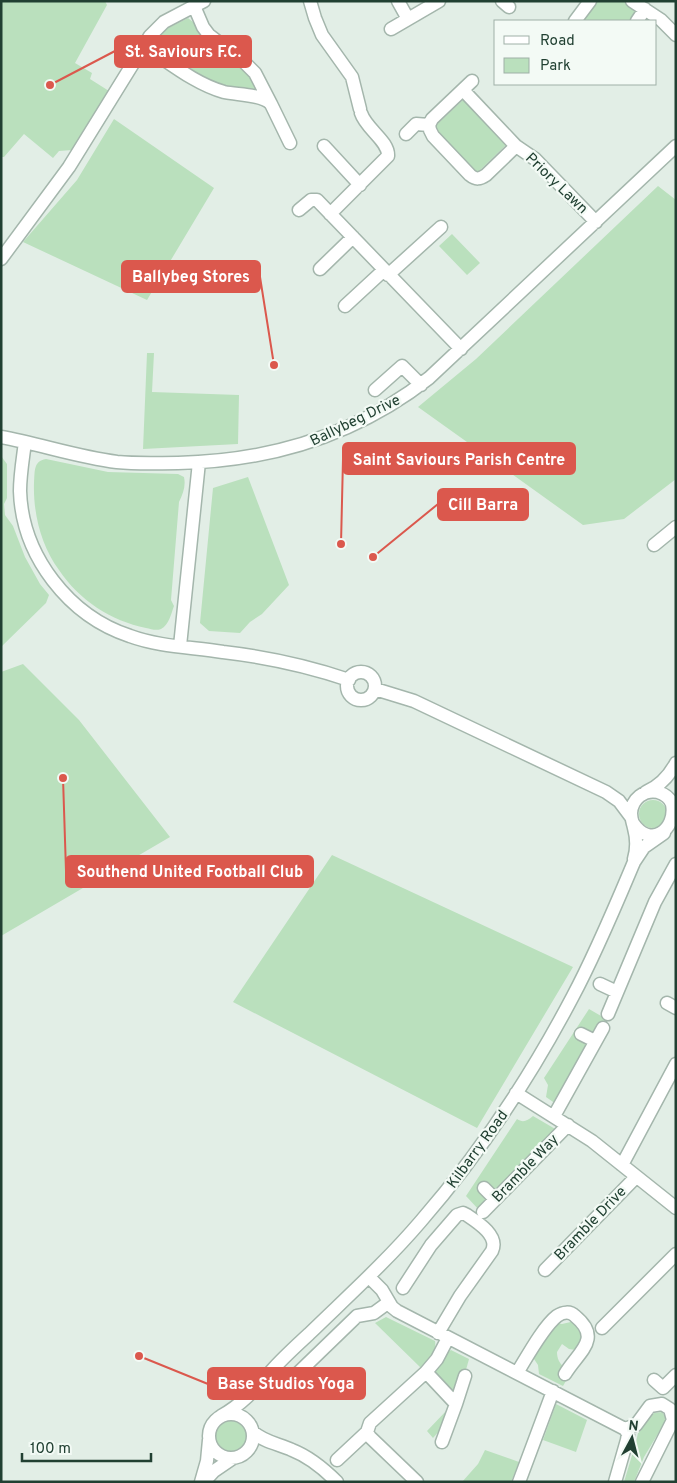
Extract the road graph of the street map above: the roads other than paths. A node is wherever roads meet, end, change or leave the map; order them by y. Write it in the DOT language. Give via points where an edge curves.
graph roads {
  1 [pos="310,1"];
  2 [pos="398,1"];
  3 [pos="439,1"];
  4 [pos="590,1"];
  5 [pos="632,1"];
  6 [pos="199,4"];
  7 [pos="645,9"];
  8 [pos="408,19"];
  9 [pos="576,20"];
  10 [pos="638,20"];
  11 [pos="391,29"];
  12 [pos="676,36"];
  13 [pos="144,46"];
  14 [pos="271,104"];
  15 [pos="429,125"];
  16 [pos="406,134"];
  17 [pos="290,143"];
  18 [pos="324,146"];
  19 [pos="516,146"];
  20 [pos="676,146"];
  21 [pos="360,185"];
  22 [pos="300,210"];
  23 [pos="330,214"];
  24 [pos="596,222"];
  25 [pos="441,227"];
  26 [pos="353,238"];
  27 [pos="1,259"];
  28 [pos="320,269"];
  29 [pos="386,272"];
  30 [pos="345,306"];
  31 [pos="461,349"];
  32 [pos="421,385"];
  33 [pos="375,390"];
  34 [pos="1,437"];
  35 [pos="26,442"];
  36 [pos="199,462"];
  37 [pos="676,527"];
  38 [pos="654,545"];
  39 [pos="180,646"];
  40 [pos="349,680"];
  41 [pos="375,688"];
  42 [pos="675,764"];
  43 [pos="606,792"];
  44 [pos="643,794"];
  45 [pos="675,810"];
  46 [pos="632,820"];
  47 [pos="670,830"];
  48 [pos="634,862"];
  49 [pos="676,864"];
  50 [pos="600,984"];
  51 [pos="617,992"];
  52 [pos="608,1014"];
  53 [pos="603,1028"];
  54 [pos="581,1034"];
  55 [pos="595,1041"];
  56 [pos="676,1064"];
  57 [pos="516,1093"];
  58 [pos="554,1116"];
  59 [pos="568,1125"];
  60 [pos="622,1164"];
  61 [pos="636,1177"];
  62 [pos="484,1188"];
  63 [pos="495,1199"];
  64 [pos="676,1208"];
  65 [pos="483,1212"];
  66 [pos="676,1254"];
  67 [pos="545,1270"];
  68 [pos="369,1278"];
  69 [pos="403,1288"];
  70 [pos="389,1302"];
  71 [pos="602,1328"];
  72 [pos="443,1335"];
  73 [pos="426,1372"];
  74 [pos="517,1373"];
  75 [pos="565,1374"];
  76 [pos="676,1375"];
  77 [pos="466,1376"];
  78 [pos="663,1388"];
  79 [pos="297,1389"];
  80 [pos="255,1390"];
  81 [pos="553,1391"];
  82 [pos="456,1404"];
  83 [pos="221,1416"];
  84 [pos="252,1429"];
  85 [pos="625,1429"];
  86 [pos="367,1432"];
  87 [pos="209,1438"];
  88 [pos="442,1442"];
  89 [pos="282,1446"];
  90 [pos="239,1455"];
  91 [pos="337,1460"];
  92 [pos="203,1482"];
  93 [pos="338,1482"];
  94 [pos="417,1482"];
  95 [pos="520,1482"];
  96 [pos="615,1482"];
  97 [pos="642,1482"];
  1 -- 21 [label="street" via="322,35 354,82 365,123 389,153"];
  2 -- 8 [label="street"];
  3 -- 8 [label="street"];
  4 -- 9 [label="street"];
  5 -- 7 [label="street"];
  6 -- 13 [label="street" via="160,25"];
  6 -- 14 [label="street" via="203,27 255,72"];
  7 -- 10 [label="street"];
  7 -- 12 [label="street"];
  8 -- 11 [label="street"];
  13 -- 14 [label="street" via="210,86 234,94 263,98"];
  13 -- 27 [label="street" via="69,167"];
  14 -- 17 [label="street"];
  15 -- 16 [label="street, Priory Lawn" via="416,124"];
  15 -- 19 [label="street, Priory Lawn" via="433,136 476,178 484,176"];
  15 -- 19 [label="street, Priory Lawn" via="467,86"];
  18 -- 21 [label="street"];
  19 -- 24 [label="street, Priory Lawn" via="535,159"];
  20 -- 24 [label="street, Ballybeg Drive"];
  21 -- 23 [label="street"];
  22 -- 23 [label="street" via="314,199"];
  23 -- 26 [label="street"];
  24 -- 31 [label="street, Ballybeg Drive"];
  25 -- 29 [label="street"];
  26 -- 28 [label="street"];
  26 -- 29 [label="street"];
  29 -- 30 [label="street"];
  29 -- 31 [label="street"];
  31 -- 32 [label="street, Ballybeg Drive"];
  32 -- 33 [label="street" via="402,366"];
  32 -- 36 [label="street, Ballybeg Drive" via="366,419 312,442 256,456"];
  34 -- 35 [label="street, Ballybeg Drive"];
  35 -- 36 [label="street, Ballybeg Drive" via="117,462"];
  35 -- 39 [label="street" via="20,482 22,509 34,547 51,578 73,603 101,623 139,639"];
  36 -- 39 [label="street"];
  37 -- 38 [label="street"];
  39 -- 40 [label="street" via="270,659"];
  40 -- 41 [label="street" via="359,672 368,673"];
  40 -- 41 [label="street" via="349,692 358,699 371,696"];
  41 -- 43 [label="street" via="414,701"];
  42 -- 44 [label="street" via="660,784"];
  42 -- 45 [label="street" via="671,786"];
  43 -- 44 [label="street" via="620,796"];
  43 -- 46 [label="street" via="620,801"];
  44 -- 45 [label="street" via="659,792"];
  44 -- 46 [label="street" via="632,805"];
  45 -- 47 [label="street"];
  46 -- 47 [label="street" via="637,830 650,836"];
  46 -- 48 [label="street, Kilbarry Road" via="636,844"];
  47 -- 48 [label="street, Kilbarry Road" via="644,847"];
  48 -- 57 [label="street, Kilbarry Road" via="576,991"];
  49 -- 51 [label="street" via="655,902"];
  50 -- 51 [label="street"];
  51 -- 52 [label="street"];
  53 -- 55 [label="street"];
  54 -- 55 [label="street"];
  55 -- 58 [label="street"];
  56 -- 60 [label="street"];
  57 -- 58 [label="street"];
  57 -- 68 [label="street, Kilbarry Road" via="450,1187"];
  58 -- 59 [label="street"];
  59 -- 60 [label="street"];
  59 -- 63 [label="street, Bramble Way"];
  60 -- 61 [label="street"];
  61 -- 64 [label="street"];
  61 -- 67 [label="street, Bramble Drive"];
  62 -- 63 [label="street"];
  63 -- 65 [label="street, Bramble Way"];
  66 -- 71 [label="street"];
  68 -- 70 [label="street"];
  68 -- 80 [label="street, Kilbarry Road" via="288,1354"];
  69 -- 72 [label="street" via="457,1214 467,1215 492,1237 492,1252 460,1296"];
  70 -- 72 [label="street" via="397,1311"];
  70 -- 79 [label="street" via="374,1313 357,1316 296,1375 294,1385"];
  72 -- 73 [label="street" via="437,1359"];
  72 -- 74 [label="street"];
  73 -- 82 [label="street"];
  73 -- 86 [label="street" via="370,1423"];
  74 -- 75 [label="street" via="552,1321 565,1312 577,1318 589,1335 587,1344 569,1356"];
  74 -- 81 [label="street"];
  76 -- 78 [label="street"];
  77 -- 82 [label="street"];
  80 -- 83 [label="street, Kilbarry Road"];
  80 -- 84 [label="street, Kilbarry Road" via="248,1410"];
  81 -- 85 [label="street"];
  81 -- 95 [label="street"];
  82 -- 88 [label="street"];
  83 -- 84 [label="street" via="238,1415 248,1421"];
  83 -- 87 [label="street" via="211,1427"];
  84 -- 89 [label="street" via="266,1440"];
  84 -- 90 [label="street" via="252,1443"];
  85 -- 96 [label="street" via="627,1440"];
  85 -- 97 [label="street" via="636,1424 652,1404 664,1404 672,1412 672,1424"];
  86 -- 91 [label="street"];
  86 -- 94 [label="street"];
  87 -- 90 [label="street" via="215,1451 226,1457"];
  87 -- 92 [label="street"];
  89 -- 90 [label="street" via="265,1446"];
  89 -- 93 [label="street" via="311,1459"];
  90 -- 92 [label="street"];
}
